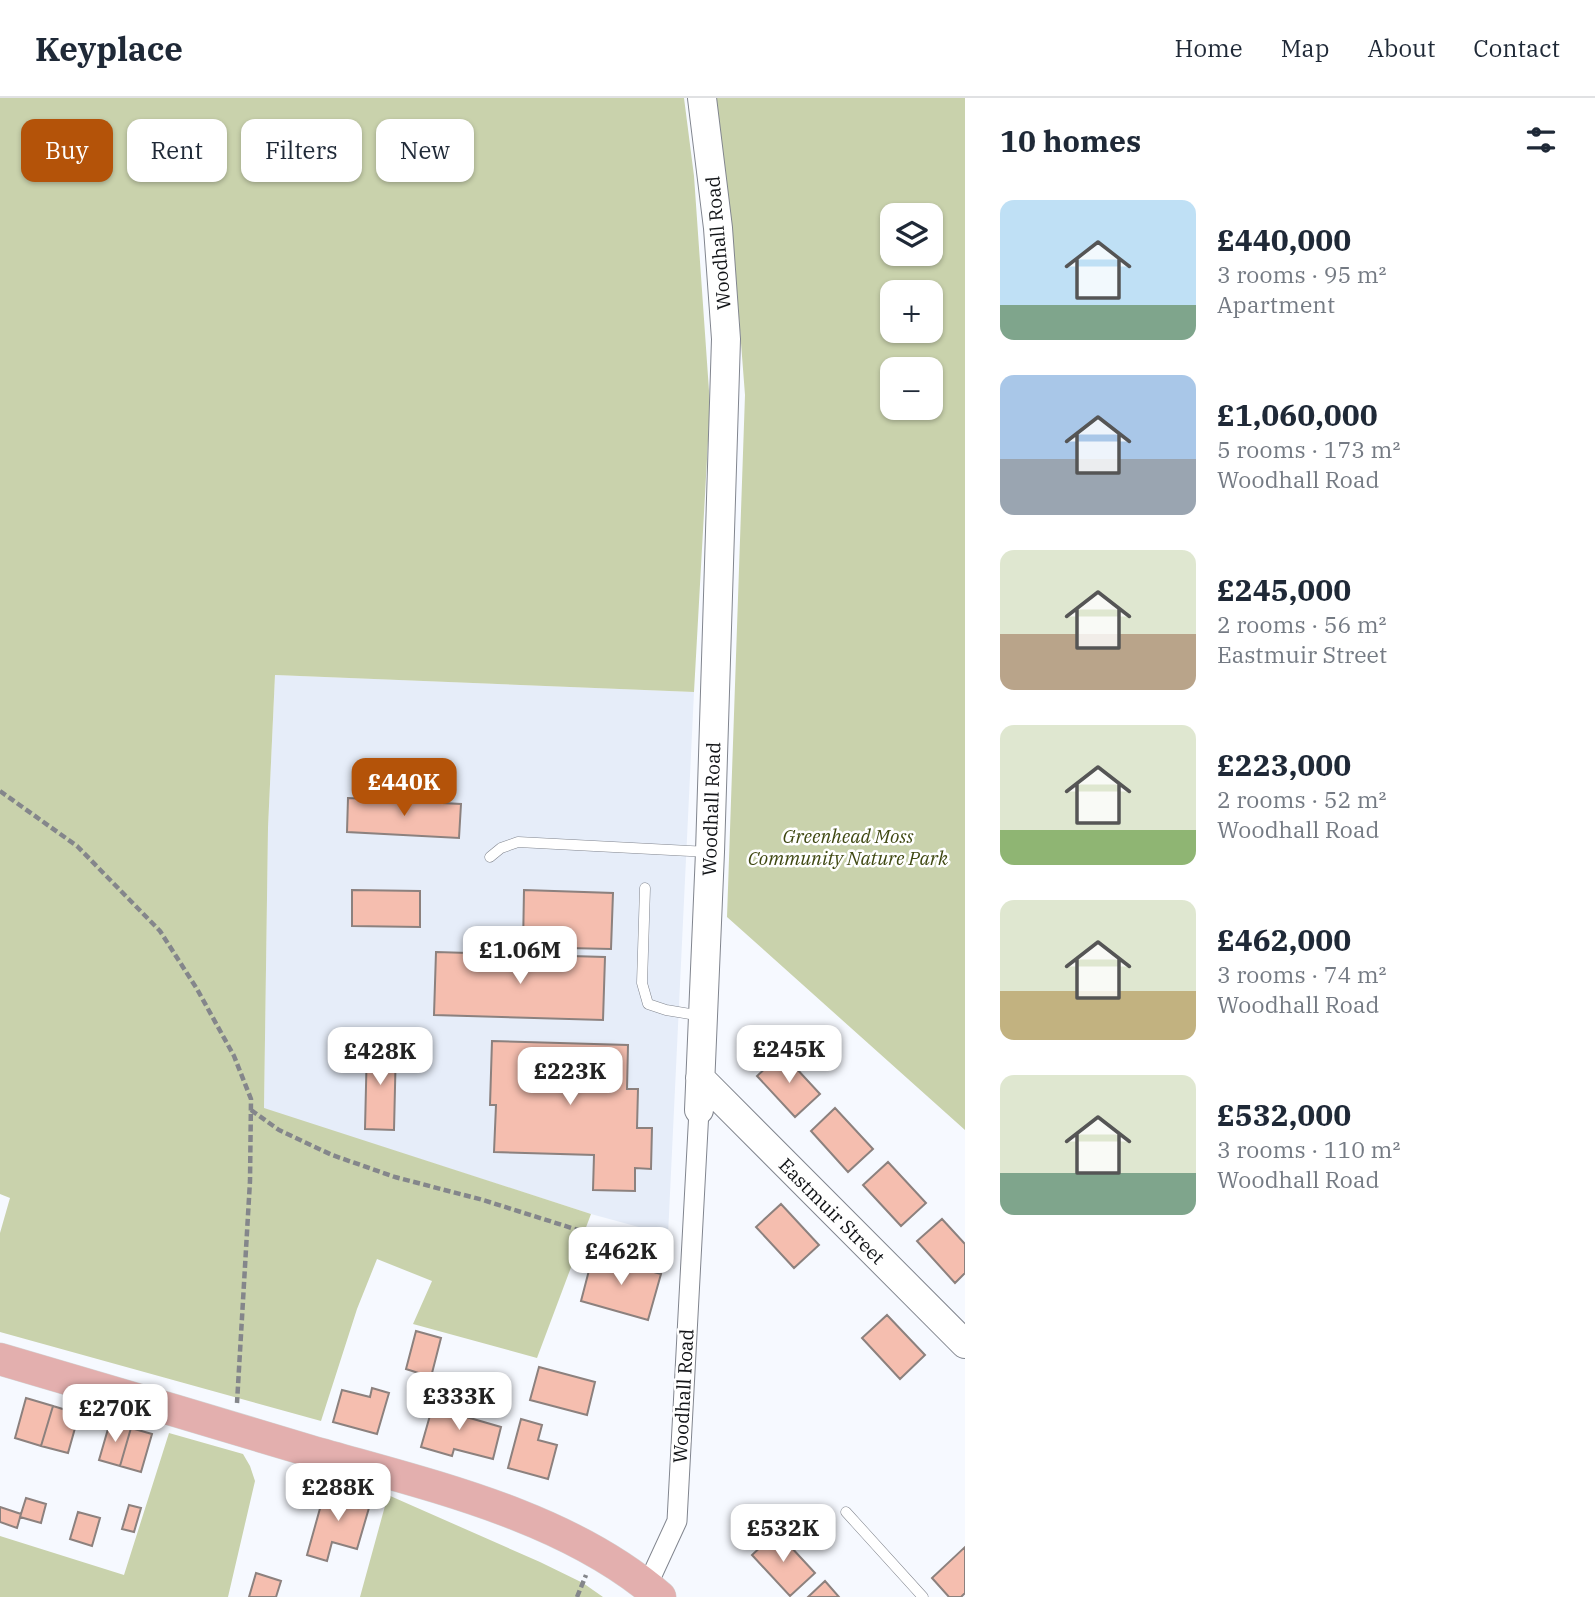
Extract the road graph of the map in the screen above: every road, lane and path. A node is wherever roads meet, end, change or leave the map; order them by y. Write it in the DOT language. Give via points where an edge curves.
graph roads {
  1 [pos="702,98"];
  2 [pos="0,791"];
  3 [pos="710,852"];
  4 [pos="490,857"];
  5 [pos="645,888"];
  6 [pos="703,1016"];
  7 [pos="700,1078"];
  8 [pos="251,1110"];
  9 [pos="699,1110"];
  10 [pos="690,1266"];
  11 [pos="965,1344"];
  12 [pos="0,1359"];
  13 [pos="235,1429"];
  14 [pos="846,1512"];
  15 [pos="654,1592"];
  16 [pos="923,1597"];
  1 -- 3 [label="street, Woodhall Road" via="719,228 726,339"];
  2 -- 8 [label="path" via="77,846 160,931 234,1056"];
  3 -- 4 [label="lane" via="518,842"];
  3 -- 6 [label="street, Woodhall Road"];
  5 -- 6 [label="lane" via="642,983 648,1004"];
  6 -- 7 [label="street, Woodhall Road"];
  7 -- 9 [label="street, Woodhall Road"];
  7 -- 11 [label="street, Eastmuir Street"];
  8 -- 10 [label="path" via="279,1130 332,1155"];
  8 -- 13 [label="path"];
  9 -- 10 [label="street, Woodhall Road"];
  10 -- 15 [label="street, Woodhall Road" via="677,1521"];
  12 -- 13 [label="main road"];
  13 -- 15 [label="main road" via="528,1518 608,1558"];
  14 -- 16 [label="lane"];
}
